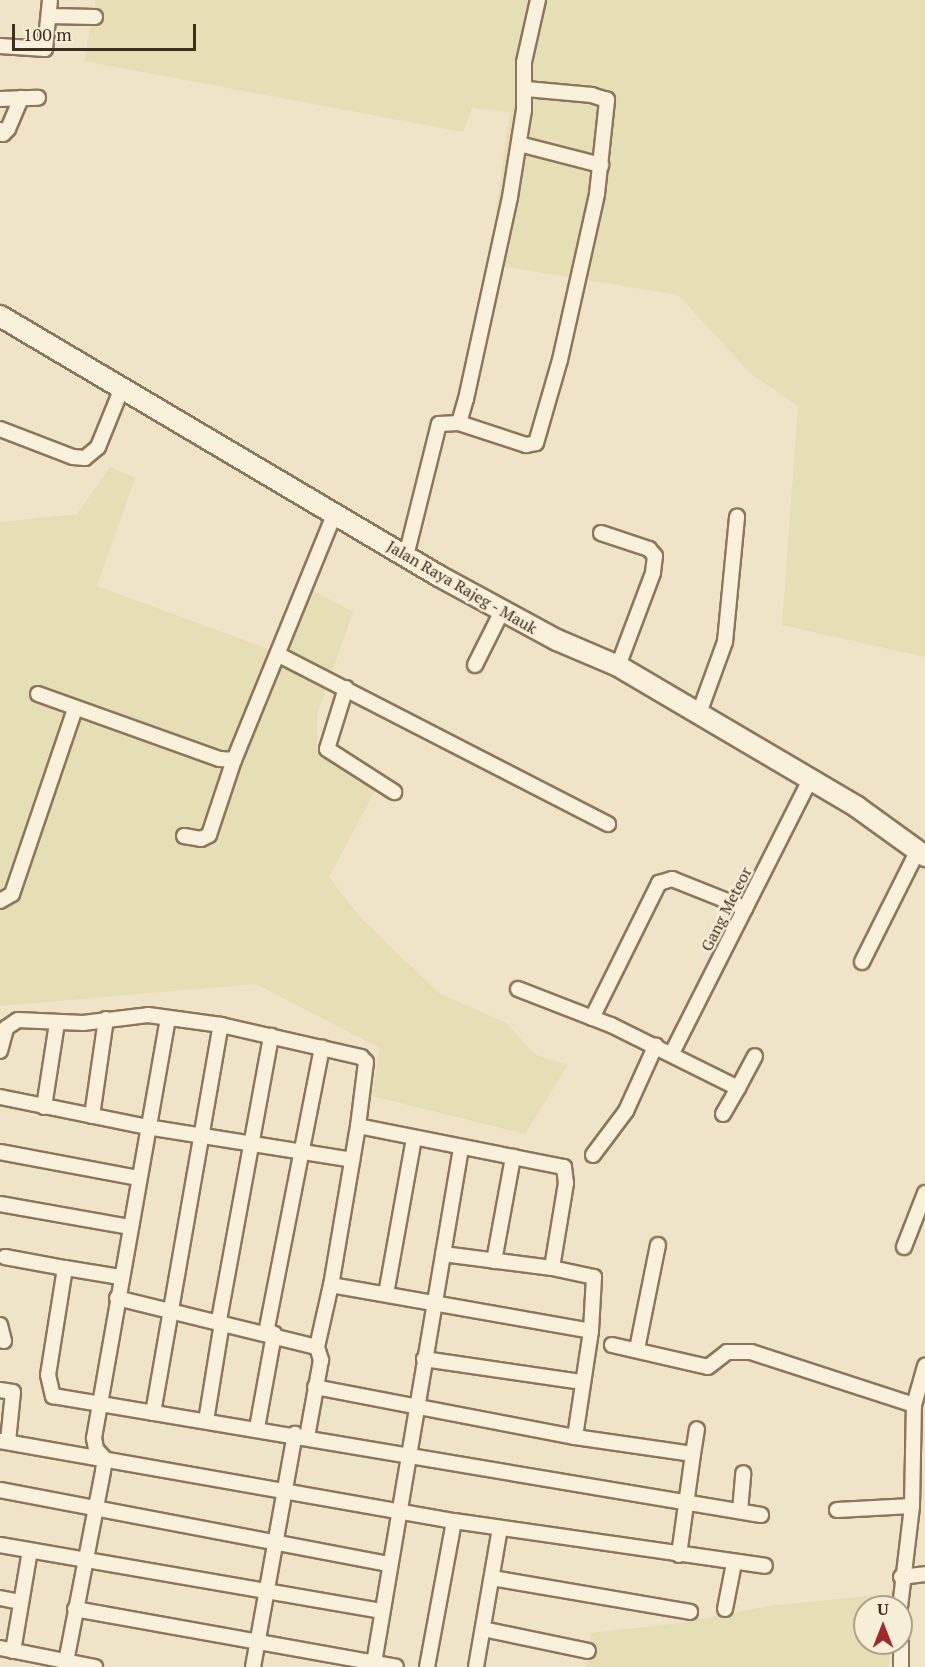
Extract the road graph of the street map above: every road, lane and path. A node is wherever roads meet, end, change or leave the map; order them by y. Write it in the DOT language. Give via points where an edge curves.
graph roads {
  1 [pos="50,0"];
  2 [pos="538,0"];
  3 [pos="50,16"];
  4 [pos="95,17"];
  5 [pos="0,46"];
  6 [pos="526,89"];
  7 [pos="21,98"];
  8 [pos="38,98"];
  9 [pos="0,99"];
  10 [pos="0,130"];
  11 [pos="519,144"];
  12 [pos="601,165"];
  13 [pos="0,316"];
  14 [pos="122,388"];
  15 [pos="459,423"];
  16 [pos="0,429"];
  17 [pos="335,512"];
  18 [pos="737,518"];
  19 [pos="601,533"];
  20 [pos="406,556"];
  21 [pos="502,610"];
  22 [pos="279,655"];
  23 [pos="475,665"];
  24 [pos="618,666"];
  25 [pos="346,688"];
  26 [pos="38,694"];
  27 [pos="75,709"];
  28 [pos="698,716"];
  29 [pos="234,760"];
  30 [pos="810,780"];
  31 [pos="394,792"];
  32 [pos="608,824"];
  33 [pos="184,836"];
  34 [pos="922,853"];
  35 [pos="0,901"];
  36 [pos="745,908"];
  37 [pos="862,962"];
  38 [pos="518,989"];
  39 [pos="168,1018"];
  40 [pos="592,1018"];
  41 [pos="106,1019"];
  42 [pos="57,1023"];
  43 [pos="221,1025"];
  44 [pos="271,1036"];
  45 [pos="656,1045"];
  46 [pos="322,1047"];
  47 [pos="0,1051"];
  48 [pos="672,1053"];
  49 [pos="755,1056"];
  50 [pos="738,1088"];
  51 [pos="0,1097"];
  52 [pos="44,1107"];
  53 [pos="723,1114"];
  54 [pos="92,1116"];
  55 [pos="358,1126"];
  56 [pos="147,1127"];
  57 [pos="200,1136"];
  58 [pos="414,1138"];
  59 [pos="251,1144"];
  60 [pos="461,1148"];
  61 [pos="300,1151"];
  62 [pos="0,1152"];
  63 [pos="593,1155"];
  64 [pos="513,1157"];
  65 [pos="352,1160"];
  66 [pos="138,1179"];
  67 [pos="925,1193"];
  68 [pos="0,1204"];
  69 [pos="129,1227"];
  70 [pos="658,1245"];
  71 [pos="904,1247"];
  72 [pos="443,1254"];
  73 [pos="5,1257"];
  74 [pos="495,1261"];
  75 [pos="65,1268"];
  76 [pos="552,1268"];
  77 [pos="120,1277"];
  78 [pos="331,1285"];
  79 [pos="386,1294"];
  80 [pos="117,1298"];
  81 [pos="434,1304"];
  82 [pos="171,1309"];
  83 [pos="220,1321"];
  84 [pos="0,1325"];
  85 [pos="591,1331"];
  86 [pos="270,1334"];
  87 [pos="0,1340"];
  88 [pos="612,1345"];
  89 [pos="317,1347"];
  90 [pos="636,1349"];
  91 [pos="424,1359"];
  92 [pos="925,1366"];
  93 [pos="582,1382"];
  94 [pos="315,1387"];
  95 [pos="0,1390"];
  96 [pos="100,1405"];
  97 [pos="914,1406"];
  98 [pos="416,1407"];
  99 [pos="153,1413"];
  100 [pos="925,1415"];
  101 [pos="206,1421"];
  102 [pos="257,1428"];
  103 [pos="697,1429"];
  104 [pos="301,1435"];
  105 [pos="575,1437"];
  106 [pos="4,1441"];
  107 [pos="693,1455"];
  108 [pos="408,1456"];
  109 [pos="105,1459"];
  110 [pos="743,1473"];
  111 [pos="286,1489"];
  112 [pos="0,1490"];
  113 [pos="687,1504"];
  114 [pos="912,1506"];
  115 [pos="93,1509"];
  116 [pos="837,1510"];
  117 [pos="740,1511"];
  118 [pos="398,1512"];
  119 [pos="761,1515"];
  120 [pos="454,1521"];
  121 [pos="500,1528"];
  122 [pos="274,1541"];
  123 [pos="0,1545"];
  124 [pos="30,1550"];
  125 [pos="679,1555"];
  126 [pos="83,1559"];
  127 [pos="734,1563"];
  128 [pos="389,1564"];
  129 [pos="765,1566"];
  130 [pos="925,1574"];
  131 [pos="901,1577"];
  132 [pos="492,1578"];
  133 [pos="266,1592"];
  134 [pos="900,1595"];
  135 [pos="0,1598"];
  136 [pos="21,1602"];
  137 [pos="75,1609"];
  138 [pos="725,1609"];
  139 [pos="382,1611"];
  140 [pos="690,1612"];
  141 [pos="483,1629"];
  142 [pos="257,1641"];
  143 [pos="7,1650"];
  144 [pos="588,1651"];
  145 [pos="374,1663"];
  146 [pos="65,1664"];
  147 [pos="95,1667"];
  148 [pos="253,1667"];
  149 [pos="396,1667"];
  150 [pos="428,1667"];
  151 [pos="476,1667"];
  1 -- 3 [label="street"];
  2 -- 6 [label="street" via="524,62"];
  3 -- 4 [label="street"];
  3 -- 5 [label="street" via="45,49"];
  6 -- 11 [label="street"];
  6 -- 12 [label="street" via="607,100"];
  7 -- 8 [label="street"];
  7 -- 9 [label="street"];
  7 -- 10 [label="street" via="8,129 3,134"];
  11 -- 12 [label="street"];
  11 -- 15 [label="street"];
  12 -- 15 [label="street" via="560,360 536,443 526,445"];
  13 -- 14 [label="main road, Jalan Raya Rajeg - Mauk"];
  14 -- 16 [label="street" via="98,447 85,458"];
  14 -- 17 [label="main road, Jalan Raya Rajeg - Mauk"];
  15 -- 20 [label="street" via="439,424"];
  17 -- 20 [label="main road, Jalan Raya Rajeg - Mauk"];
  17 -- 22 [label="street"];
  18 -- 28 [label="street" via="725,642"];
  19 -- 24 [label="street" via="649,549 655,556 653,573"];
  20 -- 21 [label="main road, Jalan Raya Rajeg - Mauk"];
  21 -- 23 [label="street"];
  21 -- 24 [label="main road, Jalan Raya Rajeg - Mauk"];
  22 -- 25 [label="street"];
  22 -- 29 [label="street"];
  24 -- 28 [label="main road, Jalan Raya Rajeg - Mauk"];
  25 -- 31 [label="street" via="327,749"];
  25 -- 32 [label="street"];
  26 -- 27 [label="street"];
  27 -- 29 [label="street" via="220,759"];
  27 -- 35 [label="street" via="12,894"];
  28 -- 30 [label="main road, Jalan Raya Rajeg - Mauk"];
  29 -- 33 [label="street" via="209,835 201,839"];
  30 -- 34 [label="main road, Jalan Raya Rajeg - Mauk"];
  30 -- 36 [label="street, Gang Meteor"];
  34 -- 37 [label="street"];
  36 -- 40 [label="street" via="672,879 659,883"];
  36 -- 48 [label="street, Gang Meteor"];
  38 -- 40 [label="street"];
  39 -- 41 [label="street"];
  39 -- 43 [label="street"];
  39 -- 56 [label="street"];
  40 -- 45 [label="street"];
  41 -- 42 [label="street"];
  41 -- 54 [label="street"];
  42 -- 47 [label="street" via="31,1019 14,1022 6,1028"];
  42 -- 52 [label="street"];
  43 -- 44 [label="street"];
  43 -- 57 [label="street"];
  44 -- 46 [label="street"];
  44 -- 59 [label="street"];
  45 -- 48 [label="street"];
  45 -- 63 [label="street" via="626,1111"];
  46 -- 55 [label="street" via="356,1055 366,1062"];
  46 -- 61 [label="street"];
  48 -- 50 [label="street"];
  49 -- 50 [label="street"];
  50 -- 53 [label="street"];
  51 -- 52 [label="street"];
  52 -- 54 [label="street"];
  54 -- 56 [label="street"];
  55 -- 58 [label="street"];
  55 -- 65 [label="street"];
  56 -- 57 [label="street"];
  56 -- 66 [label="street"];
  57 -- 59 [label="street"];
  57 -- 82 [label="street"];
  58 -- 60 [label="street"];
  58 -- 79 [label="street"];
  59 -- 61 [label="street"];
  59 -- 83 [label="street"];
  60 -- 64 [label="street"];
  60 -- 72 [label="street"];
  61 -- 65 [label="street"];
  61 -- 86 [label="street"];
  62 -- 66 [label="street"];
  64 -- 74 [label="street"];
  64 -- 76 [label="street" via="566,1169"];
  65 -- 78 [label="street"];
  66 -- 69 [label="street"];
  67 -- 71 [label="street"];
  68 -- 69 [label="street"];
  69 -- 77 [label="street"];
  70 -- 90 [label="street"];
  72 -- 74 [label="street"];
  72 -- 81 [label="street"];
  73 -- 75 [label="street"];
  74 -- 76 [label="street"];
  75 -- 77 [label="street"];
  75 -- 96 [label="street" via="49,1386 53,1396"];
  76 -- 85 [label="street" via="594,1277"];
  77 -- 80 [label="street"];
  78 -- 79 [label="street"];
  78 -- 89 [label="street"];
  79 -- 81 [label="street"];
  80 -- 82 [label="street"];
  80 -- 96 [label="street"];
  81 -- 85 [label="street"];
  81 -- 91 [label="street"];
  82 -- 83 [label="street"];
  82 -- 99 [label="street"];
  83 -- 86 [label="street"];
  83 -- 101 [label="street"];
  84 -- 87 [label="street" via="4,1341"];
  85 -- 93 [label="street"];
  86 -- 89 [label="street"];
  86 -- 102 [label="street"];
  88 -- 90 [label="street"];
  89 -- 94 [label="street" via="321,1360"];
  90 -- 97 [label="street" via="708,1367 727,1352 751,1352"];
  91 -- 93 [label="street"];
  91 -- 98 [label="street"];
  92 -- 97 [label="street"];
  93 -- 105 [label="street"];
  94 -- 98 [label="street"];
  94 -- 104 [label="street"];
  95 -- 106 [label="street" via="13,1392"];
  96 -- 99 [label="street"];
  96 -- 109 [label="street" via="94,1443"];
  97 -- 100 [label="street"];
  97 -- 114 [label="street"];
  98 -- 105 [label="street"];
  98 -- 108 [label="street"];
  99 -- 101 [label="street"];
  101 -- 102 [label="street"];
  102 -- 104 [label="street"];
  103 -- 107 [label="street"];
  104 -- 108 [label="street"];
  104 -- 111 [label="street"];
  105 -- 107 [label="street"];
  106 -- 109 [label="street"];
  107 -- 113 [label="street"];
  108 -- 113 [label="street"];
  108 -- 118 [label="street"];
  109 -- 111 [label="street"];
  109 -- 115 [label="street"];
  110 -- 117 [label="street"];
  111 -- 118 [label="street"];
  111 -- 122 [label="street"];
  112 -- 115 [label="street"];
  113 -- 117 [label="street"];
  113 -- 125 [label="street"];
  114 -- 116 [label="street"];
  114 -- 131 [label="street"];
  115 -- 122 [label="street"];
  115 -- 126 [label="street"];
  117 -- 119 [label="street"];
  118 -- 120 [label="street"];
  118 -- 128 [label="street"];
  120 -- 121 [label="street"];
  120 -- 150 [label="street"];
  121 -- 125 [label="street"];
  121 -- 132 [label="street"];
  122 -- 128 [label="street"];
  122 -- 133 [label="street"];
  123 -- 124 [label="street"];
  124 -- 126 [label="street"];
  124 -- 136 [label="street"];
  125 -- 127 [label="street"];
  126 -- 133 [label="street"];
  126 -- 137 [label="street"];
  127 -- 129 [label="street"];
  127 -- 138 [label="street"];
  128 -- 139 [label="street"];
  130 -- 131 [label="street"];
  131 -- 134 [label="street"];
  132 -- 140 [label="street"];
  132 -- 141 [label="street"];
  133 -- 139 [label="street"];
  133 -- 142 [label="street"];
  135 -- 136 [label="street"];
  136 -- 143 [label="street"];
  137 -- 142 [label="street"];
  137 -- 146 [label="street"];
  139 -- 145 [label="street"];
  141 -- 144 [label="street"];
  141 -- 151 [label="street"];
  142 -- 145 [label="street"];
  142 -- 148 [label="street"];
  143 -- 146 [label="street"];
  145 -- 149 [label="street"];
  146 -- 147 [label="street"];
}
